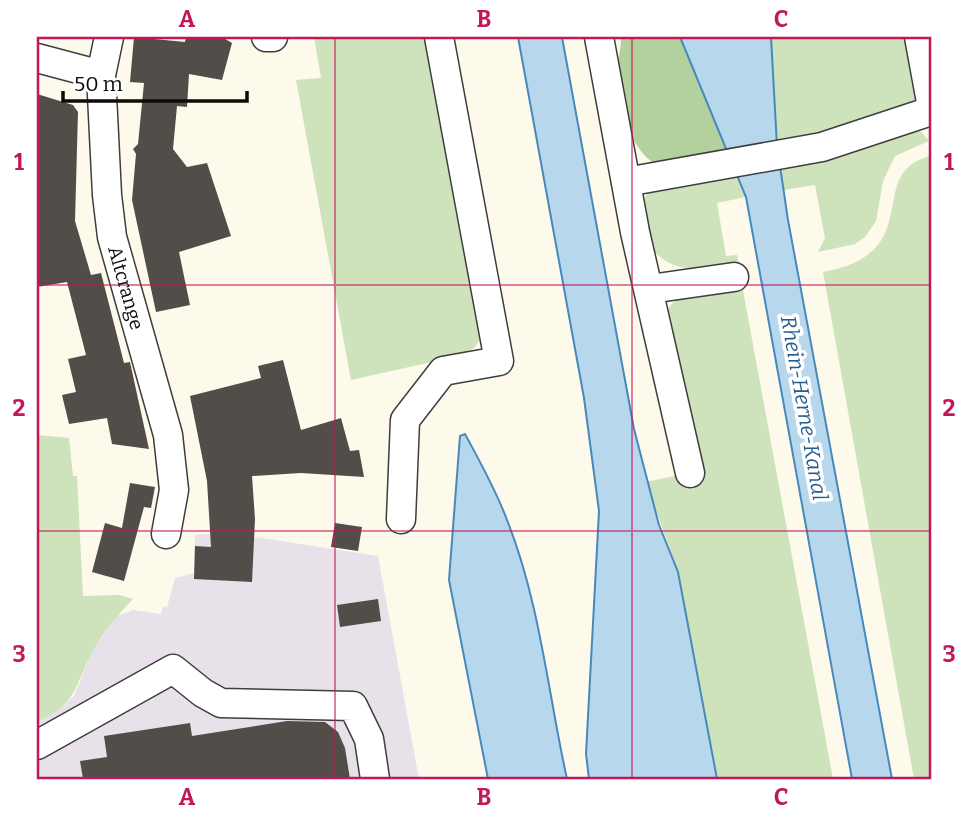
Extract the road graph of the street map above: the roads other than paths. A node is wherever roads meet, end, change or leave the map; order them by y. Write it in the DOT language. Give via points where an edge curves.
graph roads {
  1 [pos="109,37"];
  2 [pos="266,37"];
  3 [pos="273,37"];
  4 [pos="439,37"];
  5 [pos="599,37"];
  6 [pos="613,37"];
  7 [pos="919,37"];
  8 [pos="37,58"];
  9 [pos="605,66"];
  10 [pos="101,75"];
  11 [pos="931,102"];
  12 [pos="931,111"];
  13 [pos="626,182"];
  14 [pos="734,277"];
  15 [pos="650,289"];
  16 [pos="690,473"];
  17 [pos="401,519"];
  18 [pos="166,534"];
  19 [pos="37,745"];
  20 [pos="375,779"];
  1 -- 10 [label="street, Altcrange"];
  2 -- 3 [label="street"];
  4 -- 17 [label="street" via="499,361 443,371 405,420"];
  5 -- 9 [label="street"];
  6 -- 9 [label="street"];
  7 -- 11 [label="street"];
  8 -- 10 [label="street"];
  9 -- 13 [label="street"];
  10 -- 18 [label="street, Altcrange" via="112,237 168,435 174,490"];
  12 -- 13 [label="street" via="822,147"];
  13 -- 15 [label="street"];
  14 -- 15 [label="street"];
  15 -- 16 [label="street"];
  19 -- 20 [label="street" via="173,669 221,703 353,706 369,739"];
}
